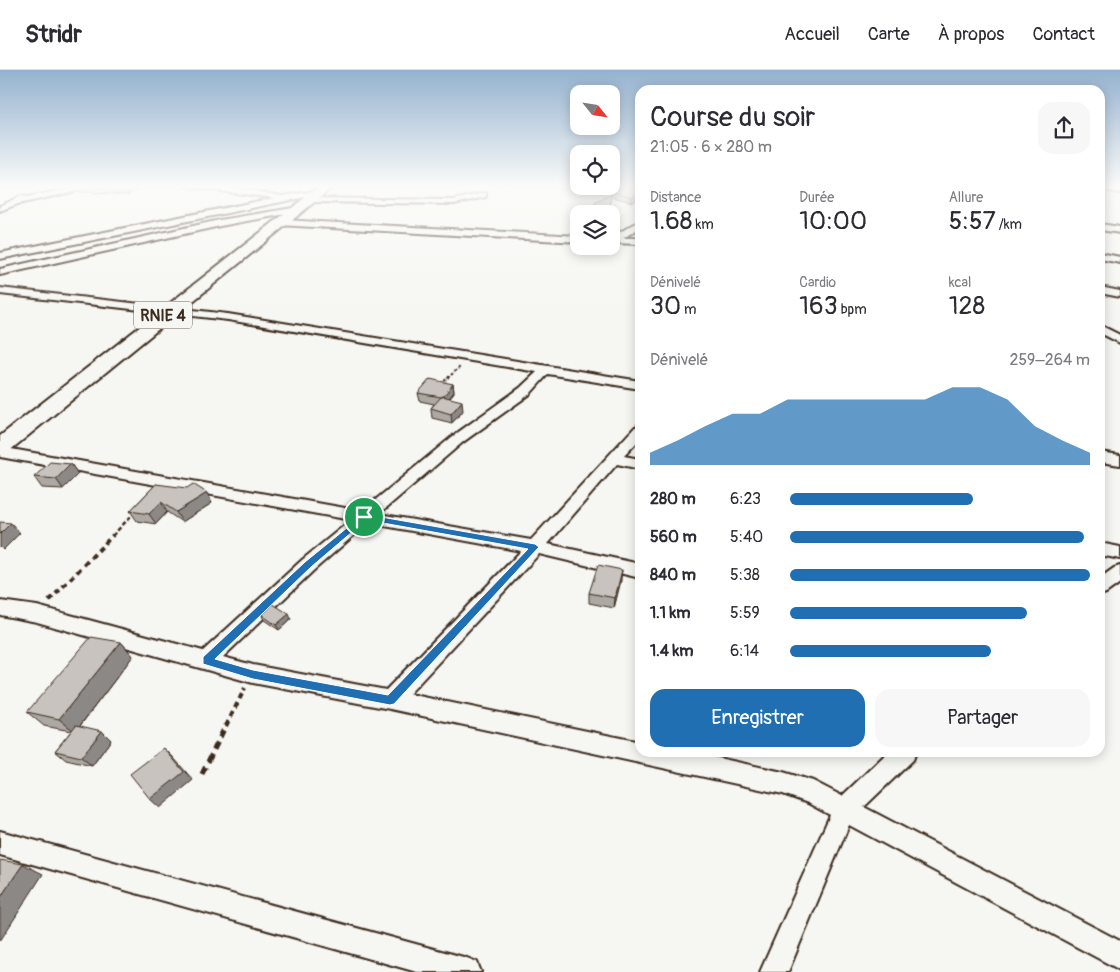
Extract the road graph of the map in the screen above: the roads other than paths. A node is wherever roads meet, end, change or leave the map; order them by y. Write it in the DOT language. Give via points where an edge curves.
graph roads {
  1 [pos="130,228"];
  2 [pos="197,228"];
  3 [pos="275,228"];
  4 [pos="383,228"];
  5 [pos="633,228"];
  6 [pos="1107,228"];
  7 [pos="1120,230"];
  8 [pos="620,235"];
  9 [pos="570,238"];
  10 [pos="620,240"];
  11 [pos="635,241"];
  12 [pos="0,256"];
  13 [pos="1105,257"];
  14 [pos="1120,260"];
  15 [pos="0,272"];
  16 [pos="0,291"];
  17 [pos="1105,291"];
  18 [pos="1120,294"];
  19 [pos="169,310"];
  20 [pos="1105,331"];
  21 [pos="1120,340"];
  22 [pos="545,370"];
  23 [pos="635,383"];
  24 [pos="635,436"];
  25 [pos="0,447"];
  26 [pos="0,452"];
  27 [pos="1105,458"];
  28 [pos="614,459"];
  29 [pos="1120,460"];
  30 [pos="635,463"];
  31 [pos="364,517"];
  32 [pos="535,547"];
  33 [pos="1105,550"];
  34 [pos="1120,553"];
  35 [pos="635,570"];
  36 [pos="1120,572"];
  37 [pos="1105,584"];
  38 [pos="0,608"];
  39 [pos="207,660"];
  40 [pos="390,700"];
  41 [pos="635,752"];
  42 [pos="660,757"];
  43 [pos="900,757"];
  44 [pos="844,810"];
  45 [pos="0,843"];
  46 [pos="1120,956"];
  47 [pos="467,972"];
  48 [pos="774,972"];
  1 -- 12 [label="street"];
  2 -- 15 [label="street"];
  3 -- 19 [label="main road, RNIE 4"];
  4 -- 9 [label="street"];
  5 -- 8 [label="street"];
  6 -- 7 [label="street"];
  10 -- 11 [label="street"];
  13 -- 14 [label="street"];
  16 -- 19 [label="street"];
  17 -- 18 [label="street"];
  19 -- 22 [label="street"];
  19 -- 25 [label="main road, RNIE 4"];
  20 -- 21 [label="street"];
  22 -- 23 [label="street"];
  22 -- 31 [label="street" via="525,391 458,440"];
  24 -- 28 [label="street"];
  26 -- 31 [label="street"];
  27 -- 29 [label="street"];
  28 -- 30 [label="street"];
  28 -- 32 [label="street"];
  31 -- 32 [label="street"];
  31 -- 39 [label="street" via="308,564"];
  32 -- 35 [label="street"];
  32 -- 40 [label="street"];
  33 -- 34 [label="street"];
  36 -- 37 [label="street"];
  38 -- 39 [label="street" via="37,614"];
  39 -- 40 [label="street" via="253,674"];
  40 -- 41 [label="street"];
  42 -- 44 [label="street" via="783,783 813,793"];
  43 -- 44 [label="street"];
  44 -- 46 [label="street"];
  44 -- 48 [label="street"];
  45 -- 47 [label="street"];
}
